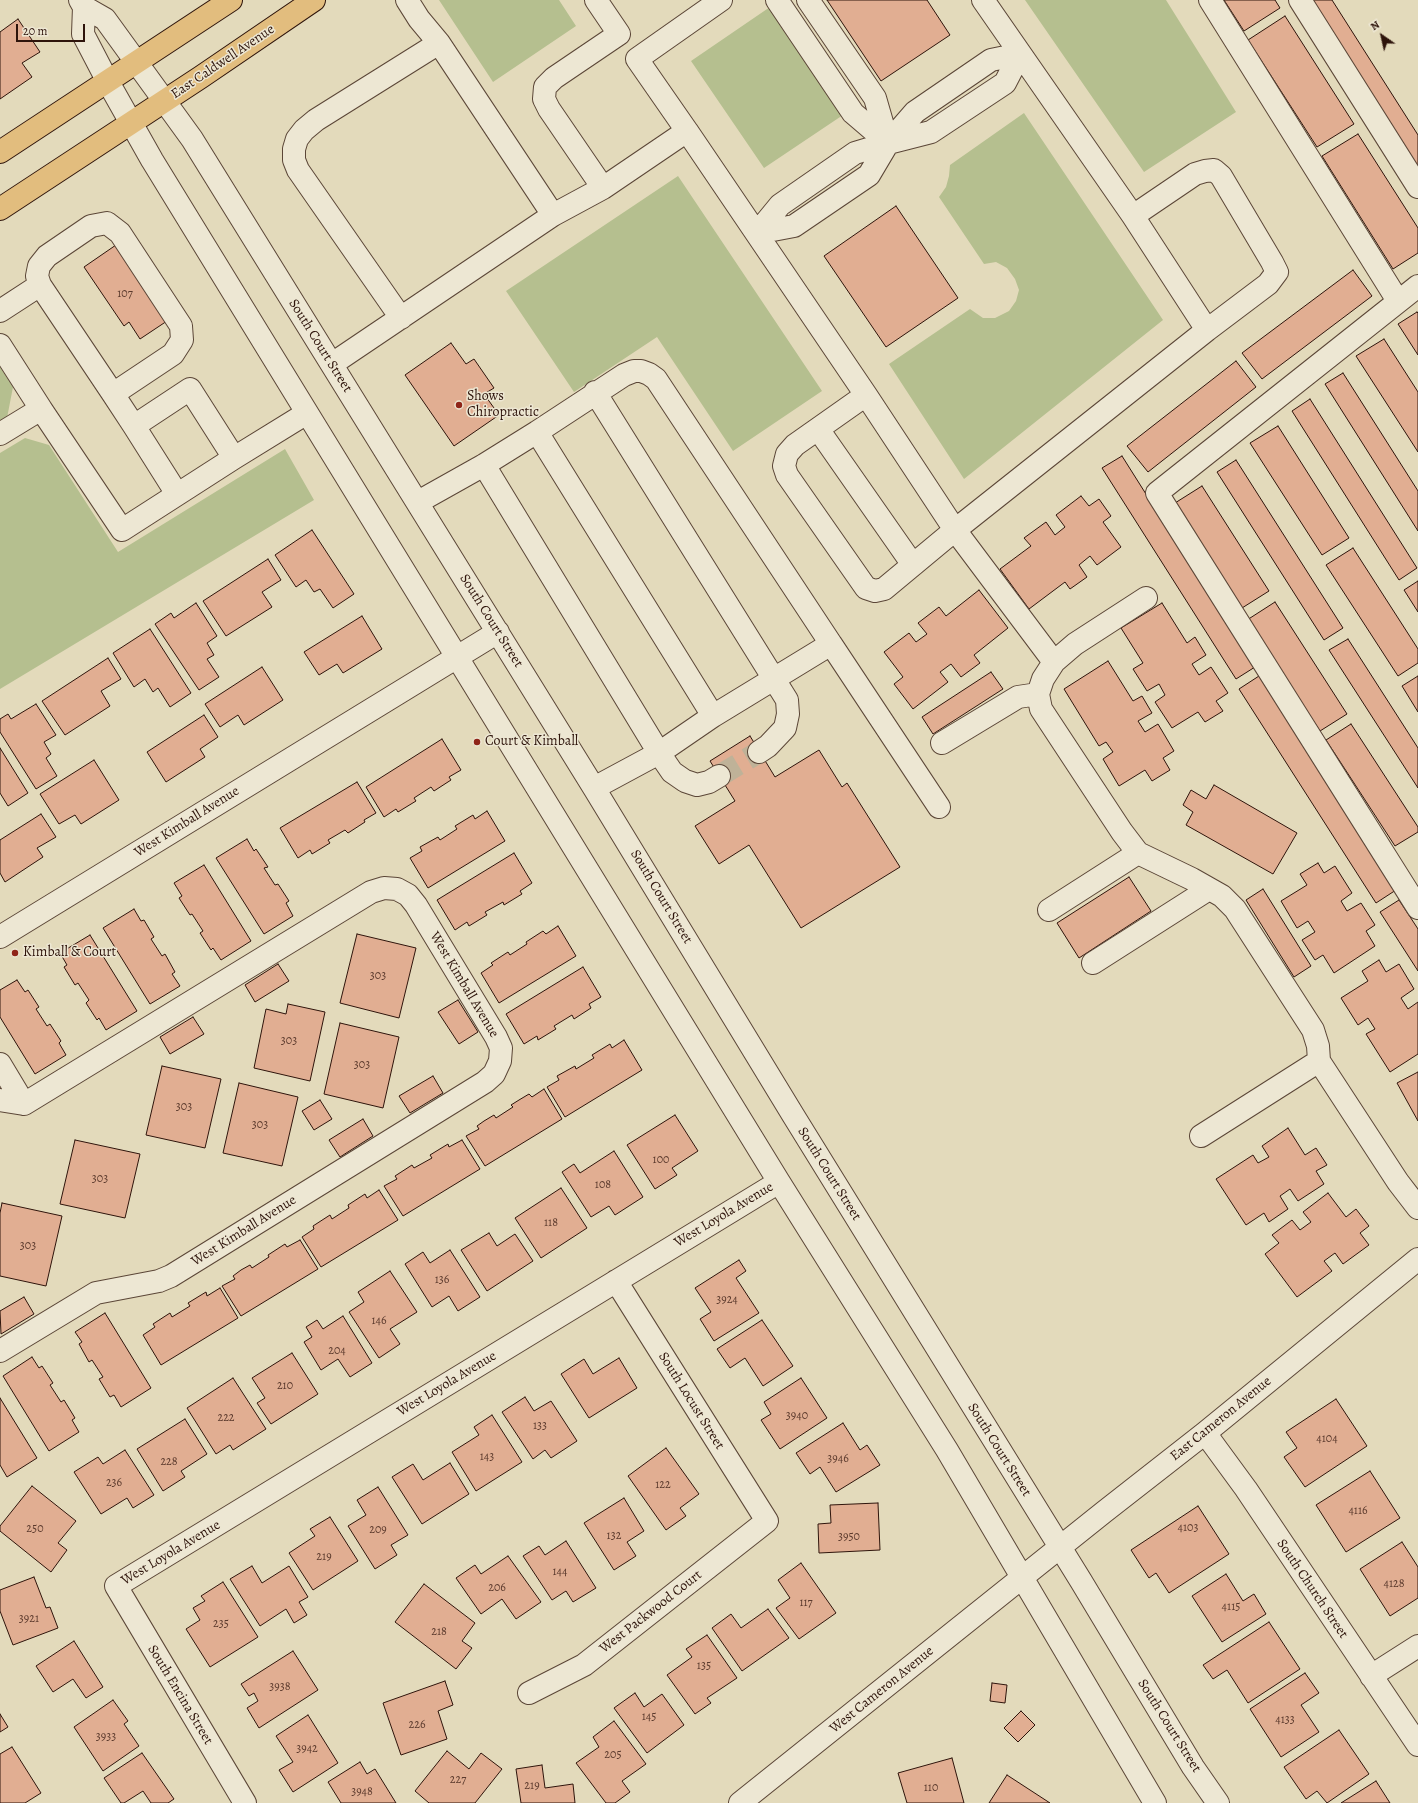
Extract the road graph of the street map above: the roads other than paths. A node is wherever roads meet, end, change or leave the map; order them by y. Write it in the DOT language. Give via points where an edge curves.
graph roads {
  1 [pos="231,0"];
  2 [pos="314,0"];
  3 [pos="407,0"];
  4 [pos="596,0"];
  5 [pos="721,0"];
  6 [pos="777,0"];
  7 [pos="808,0"];
  8 [pos="983,0"];
  9 [pos="1210,0"];
  10 [pos="1300,0"];
  11 [pos="82,3"];
  12 [pos="619,34"];
  13 [pos="439,42"];
  14 [pos="1020,54"];
  15 [pos="637,59"];
  16 [pos="137,63"];
  17 [pos="108,82"];
  18 [pos="164,101"];
  19 [pos="131,123"];
  20 [pos="687,132"];
  21 [pos="888,143"];
  22 [pos="0,152"];
  23 [pos="1418,187"];
  24 [pos="603,188"];
  25 [pos="0,208"];
  26 [pos="553,215"];
  27 [pos="1133,216"];
  28 [pos="757,233"];
  29 [pos="40,284"];
  30 [pos="1418,286"];
  31 [pos="1398,301"];
  32 [pos="0,311"];
  33 [pos="401,318"];
  34 [pos="1207,330"];
  35 [pos="0,345"];
  36 [pos="332,364"];
  37 [pos="595,392"];
  38 [pos="113,394"];
  39 [pos="866,395"];
  40 [pos="41,409"];
  41 [pos="307,414"];
  42 [pos="134,426"];
  43 [pos="818,429"];
  44 [pos="537,432"];
  45 [pos="0,434"];
  46 [pos="234,458"];
  47 [pos="484,465"];
  48 [pos="177,494"];
  49 [pos="418,502"];
  50 [pos="955,530"];
  51 [pos="913,565"];
  52 [pos="1146,598"];
  53 [pos="498,632"];
  54 [pos="831,644"];
  55 [pos="456,656"];
  56 [pos="1054,662"];
  57 [pos="774,679"];
  58 [pos="1038,694"];
  59 [pos="713,716"];
  60 [pos="942,743"];
  61 [pos="759,752"];
  62 [pos="659,753"];
  63 [pos="719,776"];
  64 [pos="594,788"];
  65 [pos="939,807"];
  66 [pos="1138,854"];
  67 [pos="1209,889"];
  68 [pos="1418,908"];
  69 [pos="1049,910"];
  70 [pos="0,937"];
  71 [pos="1093,963"];
  72 [pos="1319,1062"];
  73 [pos="0,1064"];
  74 [pos="0,1100"];
  75 [pos="24,1104"];
  76 [pos="1201,1136"];
  77 [pos="779,1182"];
  78 [pos="1418,1208"];
  79 [pos="1418,1259"];
  80 [pos="616,1281"];
  81 [pos="0,1351"];
  82 [pos="1205,1433"];
  83 [pos="767,1521"];
  84 [pos="1060,1548"];
  85 [pos="1022,1577"];
  86 [pos="116,1586"];
  87 [pos="1418,1646"];
  88 [pos="1371,1676"];
  89 [pos="529,1693"];
  90 [pos="1418,1746"];
  91 [pos="245,1803"];
  92 [pos="740,1803"];
  93 [pos="1155,1803"];
  94 [pos="1218,1803"];
  1 -- 16 [label="main road"];
  2 -- 18 [label="main road, East Caldwell Avenue"];
  3 -- 13 [label="street"];
  4 -- 12 [label="street"];
  5 -- 15 [label="street"];
  6 -- 21 [label="street" via="853,113"];
  7 -- 21 [label="street" via="875,98"];
  8 -- 14 [label="street"];
  9 -- 31 [label="street"];
  10 -- 23 [label="street"];
  11 -- 16 [label="street, South Court Street" via="105,19"];
  11 -- 17 [label="street, South Court Street" via="83,34"];
  12 -- 15 [label="street"];
  12 -- 24 [label="street" via="554,78 545,87 544,99 549,109"];
  13 -- 26 [label="street"];
  13 -- 33 [label="street" via="316,120 297,139 294,149 294,160 298,170"];
  14 -- 21 [label="street" via="991,60 914,112"];
  14 -- 27 [label="street"];
  15 -- 20 [label="street"];
  16 -- 17 [label="main road"];
  16 -- 18 [label="street, South Court Street"];
  17 -- 19 [label="street, South Court Street"];
  17 -- 22 [label="main road"];
  18 -- 19 [label="main road, East Caldwell Avenue"];
  18 -- 36 [label="street, South Court Street" via="192,139"];
  19 -- 25 [label="main road, East Caldwell Avenue"];
  19 -- 41 [label="street, South Court Street"];
  20 -- 24 [label="street"];
  20 -- 28 [label="street"];
  21 -- 28 [label="street" via="855,153 780,205"];
  24 -- 26 [label="street"];
  26 -- 33 [label="street"];
  27 -- 34 [label="street"];
  27 -- 34 [label="street" via="1195,174 1214,170 1221,176 1277,272 1268,284"];
  28 -- 39 [label="street"];
  29 -- 32 [label="street"];
  29 -- 38 [label="street"];
  29 -- 38 [label="street" via="37,276 38,266 47,256 92,226 107,223 120,233 181,326 182,340 173,354"];
  30 -- 31 [label="street"];
  31 -- 68 [label="street" via="1157,493"];
  33 -- 36 [label="street"];
  34 -- 50 [label="street"];
  35 -- 40 [label="street"];
  36 -- 49 [label="street, South Court Street"];
  37 -- 44 [label="street"];
  37 -- 54 [label="street" via="634,371 641,371 656,379"];
  37 -- 57 [label="street"];
  38 -- 42 [label="street"];
  39 -- 43 [label="street"];
  39 -- 50 [label="street"];
  40 -- 45 [label="street"];
  40 -- 48 [label="street" via="122,530"];
  41 -- 46 [label="street"];
  41 -- 55 [label="street, South Court Street"];
  42 -- 46 [label="street" via="190,389"];
  42 -- 48 [label="street"];
  43 -- 51 [label="street"];
  43 -- 51 [label="street" via="787,454 784,466 787,475 866,588 875,591 884,589"];
  44 -- 47 [label="street"];
  44 -- 59 [label="street"];
  46 -- 48 [label="street"];
  47 -- 49 [label="street"];
  47 -- 62 [label="street"];
  49 -- 53 [label="street, South Court Street"];
  50 -- 51 [label="street"];
  50 -- 56 [label="street"];
  52 -- 56 [label="street" via="1075,644"];
  53 -- 55 [label="street, West Kimball Avenue"];
  53 -- 64 [label="street, South Court Street"];
  54 -- 57 [label="street"];
  54 -- 65 [label="street"];
  55 -- 70 [label="street, West Kimball Avenue"];
  55 -- 77 [label="street, South Court Street"];
  56 -- 58 [label="street" via="1043,679"];
  57 -- 59 [label="street"];
  57 -- 61 [label="street" via="787,700 788,714 785,728"];
  58 -- 60 [label="street" via="1018,697"];
  58 -- 66 [label="street" via="1041,709"];
  59 -- 62 [label="street"];
  62 -- 63 [label="street" via="672,772 685,781 697,785 710,782"];
  62 -- 64 [label="street"];
  64 -- 84 [label="street, South Court Street"];
  66 -- 67 [label="street"];
  66 -- 69 [label="street"];
  67 -- 71 [label="street"];
  67 -- 72 [label="street" via="1230,902 1313,1030"];
  72 -- 76 [label="street"];
  72 -- 78 [label="street" via="1395,1178"];
  73 -- 75 [label="street"];
  74 -- 75 [label="street"];
  75 -- 81 [label="street, West Kimball Avenue" via="371,892 384,888 397,889 408,895 416,905 501,1048 500,1061 494,1074 486,1082 171,1276 159,1281 96,1293"];
  77 -- 80 [label="street, West Loyola Avenue"];
  77 -- 85 [label="street, South Court Street" via="947,1450"];
  79 -- 82 [label="street, East Cameron Avenue"];
  80 -- 83 [label="street, South Locust Street"];
  80 -- 86 [label="street, West Loyola Avenue"];
  82 -- 84 [label="street, East Cameron Avenue"];
  82 -- 88 [label="street, South Church Street"];
  83 -- 89 [label="street, West Packwood Court" via="584,1665"];
  84 -- 85 [label="street, East Cameron Avenue"];
  84 -- 94 [label="street, South Court Street"];
  85 -- 92 [label="street, West Cameron Avenue"];
  85 -- 93 [label="street, South Court Street"];
  86 -- 91 [label="street, South Encina Street"];
  87 -- 88 [label="street"];
  88 -- 90 [label="street, South Church Street"];
}
